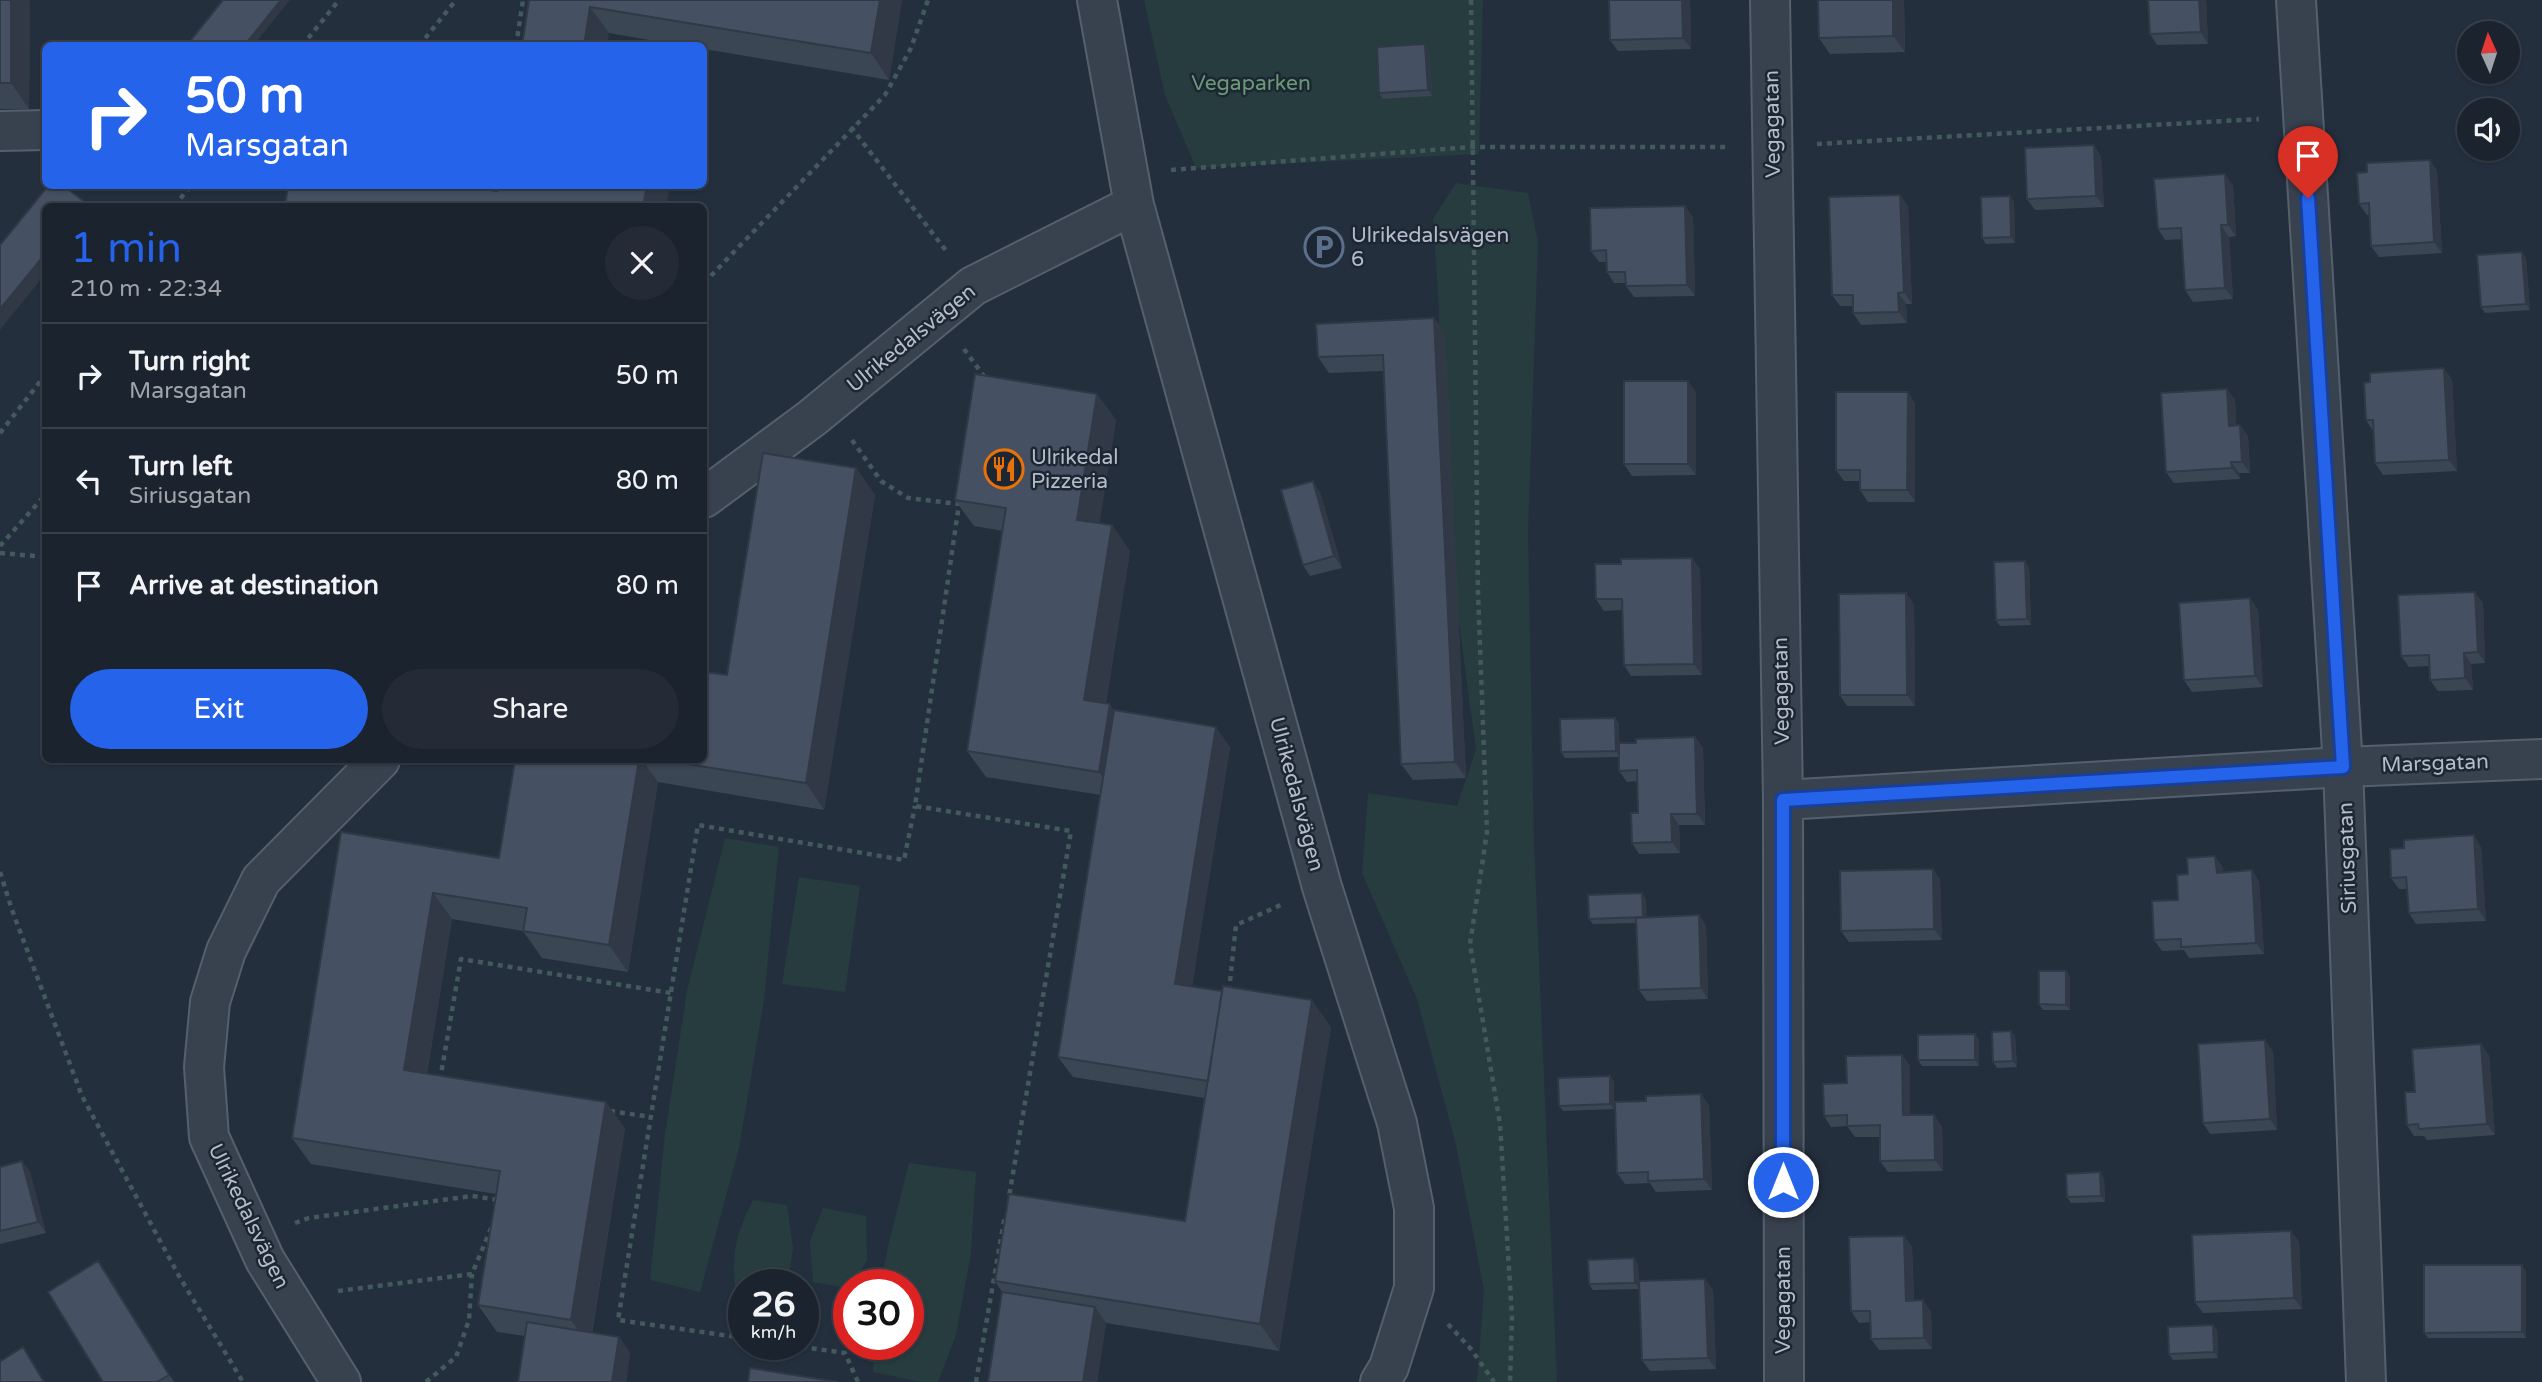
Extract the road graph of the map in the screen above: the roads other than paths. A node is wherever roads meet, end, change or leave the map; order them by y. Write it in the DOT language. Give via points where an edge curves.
graph roads {
  1 [pos="1097,0"];
  2 [pos="1770,0"];
  3 [pos="2296,0"];
  4 [pos="42,130"];
  5 [pos="0,131"];
  6 [pos="1131,189"];
  7 [pos="707,496"];
  8 [pos="2542,759"];
  9 [pos="377,763"];
  10 [pos="2343,767"];
  11 [pos="1783,800"];
  12 [pos="341,1382"];
  13 [pos="1380,1382"];
  14 [pos="1784,1382"];
  15 [pos="2366,1382"];
  1 -- 6 [label="street, Ulrikedalsvägen"];
  2 -- 11 [label="street, Vegagatan"];
  3 -- 10 [label="street, Siriusgatan"];
  4 -- 5 [label="street"];
  6 -- 7 [label="street, Ulrikedalsvägen" via="973,286"];
  6 -- 13 [label="street, Ulrikedalsvägen" via="1322,887 1397,1123 1414,1209 1414,1288"];
  8 -- 10 [label="street, Marsgatan"];
  9 -- 12 [label="street, Ulrikedalsvägen" via="261,880 226,951 211,1002 204,1067 209,1137 265,1260"];
  10 -- 11 [label="street, Marsgatan"];
  10 -- 15 [label="street, Siriusgatan"];
  11 -- 14 [label="street, Vegagatan"];
}
